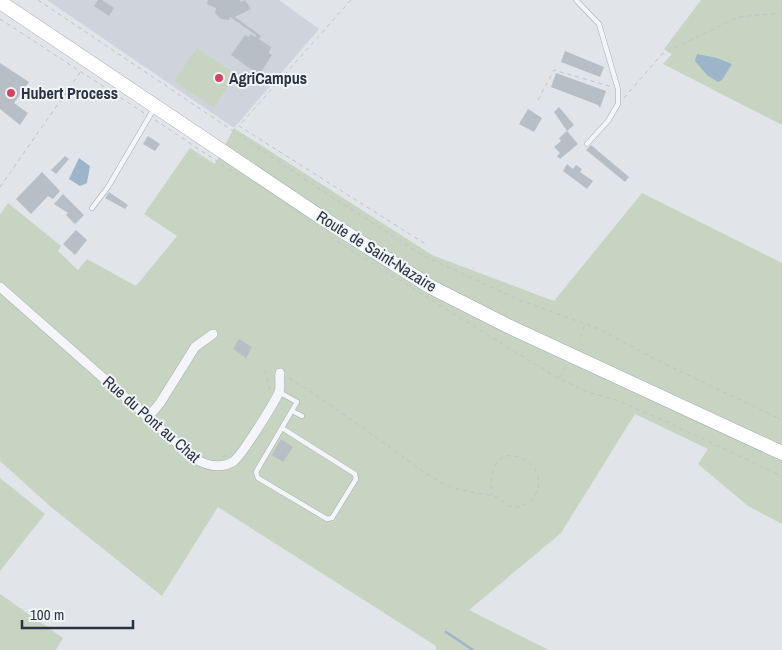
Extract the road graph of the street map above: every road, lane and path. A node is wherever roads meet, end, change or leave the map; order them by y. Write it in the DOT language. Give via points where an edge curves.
graph roads {
  1 [pos="14,0"];
  2 [pos="38,0"];
  3 [pos="351,0"];
  4 [pos="576,0"];
  5 [pos="0,2"];
  6 [pos="782,13"];
  7 [pos="81,71"];
  8 [pos="618,89"];
  9 [pos="538,100"];
  10 [pos="618,104"];
  11 [pos="156,106"];
  12 [pos="587,144"];
  13 [pos="0,187"];
  14 [pos="92,208"];
  15 [pos="427,245"];
  16 [pos="0,287"];
  17 [pos="586,323"];
  18 [pos="213,334"];
  19 [pos="580,337"];
  20 [pos="567,364"];
  21 [pos="265,370"];
  22 [pos="280,373"];
  23 [pos="559,379"];
  24 [pos="275,393"];
  25 [pos="292,411"];
  26 [pos="149,416"];
  27 [pos="302,416"];
  28 [pos="782,420"];
  29 [pos="282,428"];
  30 [pos="782,443"];
  31 [pos="235,449"];
  32 [pos="782,453"];
  33 [pos="222,457"];
  34 [pos="492,495"];
  1 -- 30 [label="main road, Route de Saint-Nazaire" via="385,249 437,279"];
  2 -- 17 [label="path" via="424,256 522,301"];
  3 -- 15 [label="path" via="238,126"];
  4 -- 8 [label="lane" via="599,24"];
  5 -- 11 [label="main road, Route de Saint-Nazaire"];
  6 -- 10 [label="path" via="738,17 662,54"];
  7 -- 13 [label="path"];
  8 -- 9 [label="path" via="554,70"];
  8 -- 10 [label="lane"];
  10 -- 12 [label="lane" via="608,121"];
  11 -- 14 [label="lane"];
  11 -- 32 [label="main road, Route de Saint-Nazaire" via="319,216 432,286 506,325"];
  16 -- 26 [label="street, Rue du Pont au Chat"];
  17 -- 19 [label="path"];
  17 -- 28 [label="path"];
  18 -- 26 [label="street" via="195,347"];
  20 -- 23 [label="path"];
  21 -- 24 [label="path"];
  22 -- 24 [label="street"];
  22 -- 34 [label="path" via="443,485 484,496"];
  24 -- 25 [label="lane" via="297,402"];
  24 -- 26 [label="street, Rue du Pont au Chat" via="234,461 219,466 194,458"];
  25 -- 27 [label="lane"];
  25 -- 29 [label="lane"];
  29 -- 29 [label="lane" via="256,472 258,478 332,518 356,479 355,474"];
  31 -- 33 [label="path"];
  34 -- 34 [label="path" via="507,505 525,505 537,491 538,473 526,461 514,456 502,457 495,462 491,473"];
}
